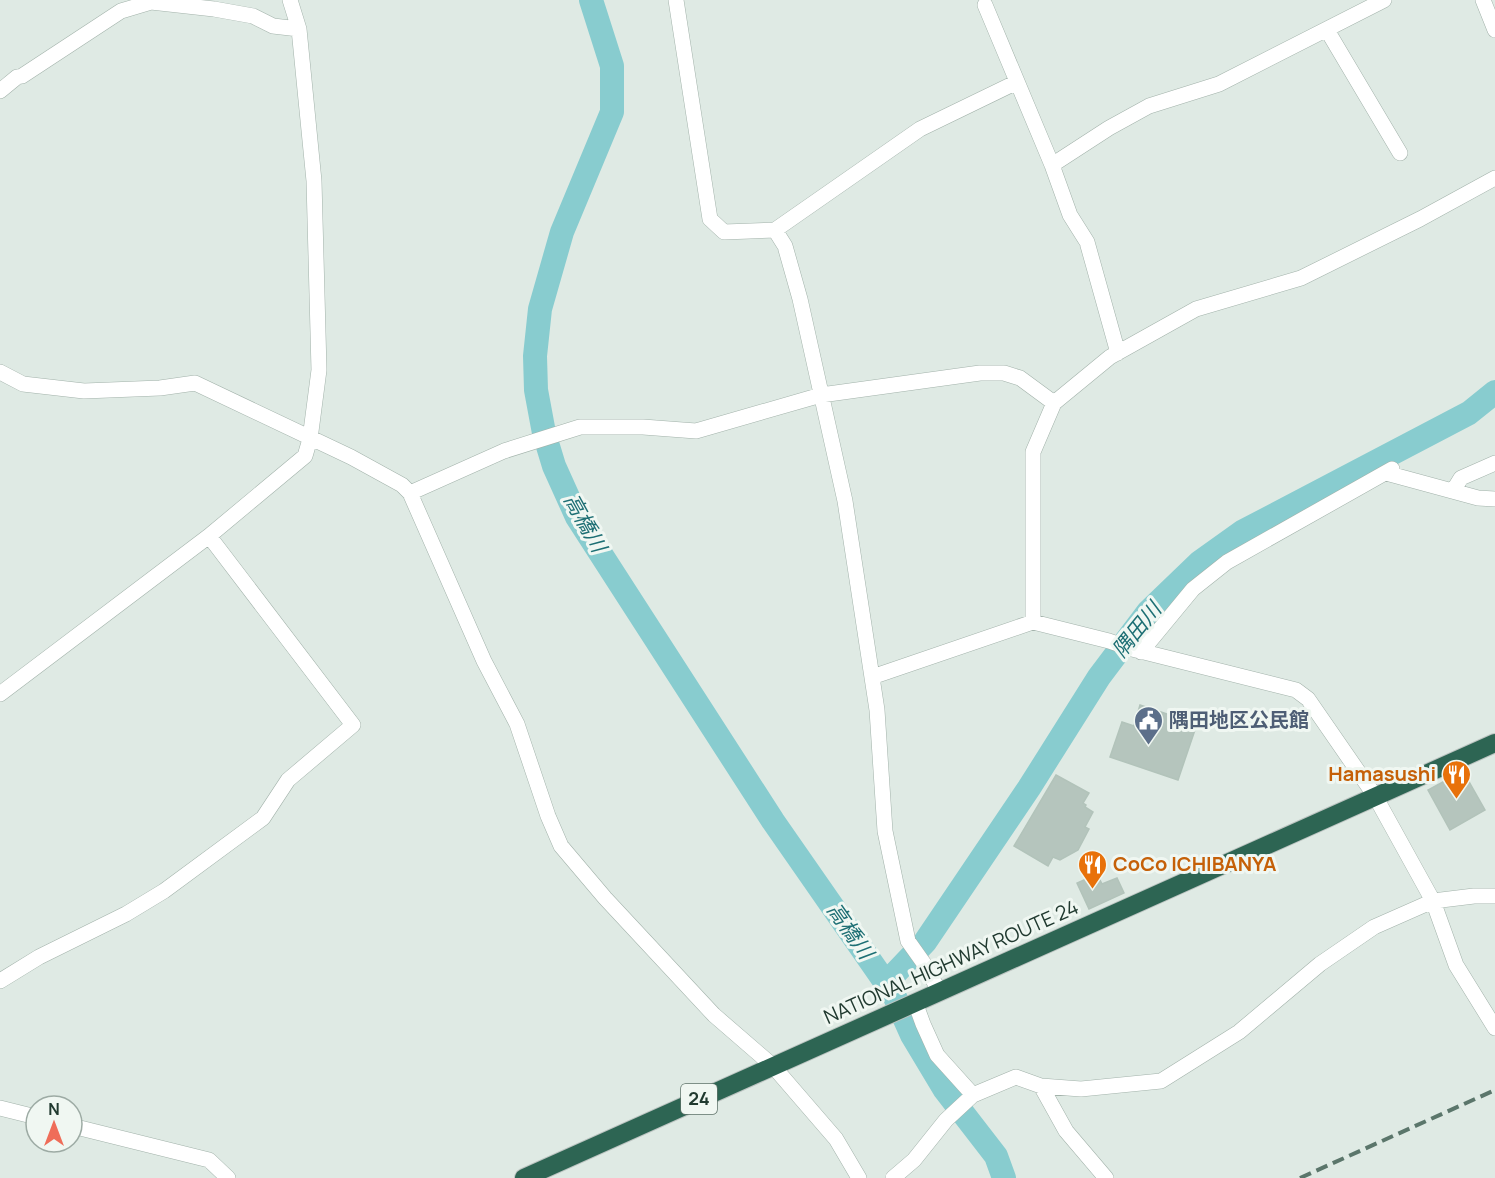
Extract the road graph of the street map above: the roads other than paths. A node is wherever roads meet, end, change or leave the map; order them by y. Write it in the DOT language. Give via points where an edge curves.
graph roads {
  1 [pos="290,0"];
  2 [pos="676,0"];
  3 [pos="1384,0"];
  4 [pos="1483,0"];
  5 [pos="985,5"];
  6 [pos="299,29"];
  7 [pos="1327,30"];
  8 [pos="1495,30"];
  9 [pos="1017,82"];
  10 [pos="0,91"];
  11 [pos="1400,153"];
  12 [pos="1053,165"];
  13 [pos="1495,178"];
  14 [pos="775,230"];
  15 [pos="1118,353"];
  16 [pos="0,372"];
  17 [pos="821,395"];
  18 [pos="1054,403"];
  19 [pos="310,439"];
  20 [pos="1495,463"];
  21 [pos="1454,491"];
  22 [pos="410,493"];
  23 [pos="1495,499"];
  24 [pos="209,536"];
  25 [pos="1033,622"];
  26 [pos="1136,651"];
  27 [pos="872,677"];
  28 [pos="0,694"];
  29 [pos="1495,743"];
  30 [pos="1375,796"];
  31 [pos="1495,896"];
  32 [pos="1433,901"];
  33 [pos="0,981"];
  34 [pos="939,991"];
  35 [pos="915,1002"];
  36 [pos="1495,1028"];
  37 [pos="773,1066"];
  38 [pos="1041,1086"];
  39 [pos="973,1095"];
  40 [pos="0,1108"];
  41 [pos="24,1114"];
  42 [pos="84,1129"];
  43 [pos="228,1178"];
  44 [pos="525,1178"];
  45 [pos="860,1178"];
  46 [pos="892,1178"];
  47 [pos="1106,1178"];
  1 -- 6 [label="street"];
  2 -- 14 [label="street" via="710,219 724,232"];
  3 -- 7 [label="street"];
  4 -- 8 [label="street"];
  5 -- 9 [label="street"];
  6 -- 10 [label="street" via="273,26 253,16 151,2 121,11"];
  6 -- 19 [label="street" via="314,181 318,297 319,370"];
  7 -- 11 [label="street"];
  7 -- 12 [label="street" via="1219,84 1149,106"];
  9 -- 12 [label="street"];
  9 -- 14 [label="street" via="920,129"];
  12 -- 15 [label="street" via="1070,215 1087,242"];
  13 -- 15 [label="street" via="1301,278 1196,309"];
  14 -- 17 [label="street" via="785,246 800,299"];
  15 -- 18 [label="street"];
  16 -- 19 [label="street" via="23,384 84,391 195,383"];
  17 -- 18 [label="street" via="1004,373 1020,378"];
  17 -- 22 [label="street" via="696,431 580,427 504,452"];
  17 -- 27 [label="street" via="845,501"];
  18 -- 25 [label="street" via="1033,452"];
  19 -- 22 [label="street" via="402,485"];
  19 -- 24 [label="street" via="305,456"];
  20 -- 21 [label="street" via="1461,478"];
  21 -- 23 [label="street"];
  21 -- 26 [label="street" via="1389,471 1227,562 1193,589"];
  22 -- 37 [label="street" via="484,661 517,724 561,846 714,1015"];
  24 -- 28 [label="street"];
  24 -- 33 [label="street" via="353,725 288,780 263,818 164,891"];
  25 -- 26 [label="street" via="1109,640"];
  25 -- 27 [label="street"];
  26 -- 30 [label="street" via="1296,690 1308,699"];
  27 -- 34 [label="street" via="885,831 908,941"];
  29 -- 30 [label="highway, NATIONAL HIGHWAY ROUTE 24 / 24"];
  30 -- 32 [label="street"];
  30 -- 34 [label="highway, NATIONAL HIGHWAY ROUTE 24 / 24"];
  31 -- 32 [label="street"];
  32 -- 36 [label="street" via="1456,965"];
  32 -- 38 [label="street" via="1374,927 1320,964 1239,1032 1161,1081 1081,1089"];
  34 -- 35 [label="highway, NATIONAL HIGHWAY ROUTE 24 / 24"];
  35 -- 37 [label="highway, NATIONAL HIGHWAY ROUTE 24 / 24"];
  35 -- 39 [label="street" via="937,1055"];
  37 -- 44 [label="highway, NATIONAL HIGHWAY ROUTE 24 / 24"];
  37 -- 45 [label="street" via="836,1139"];
  38 -- 39 [label="street" via="1016,1077"];
  38 -- 47 [label="street" via="1066,1131"];
  39 -- 46 [label="street" via="946,1120 914,1160"];
  40 -- 41 [label="street"];
  42 -- 43 [label="street" via="209,1160"];
}
